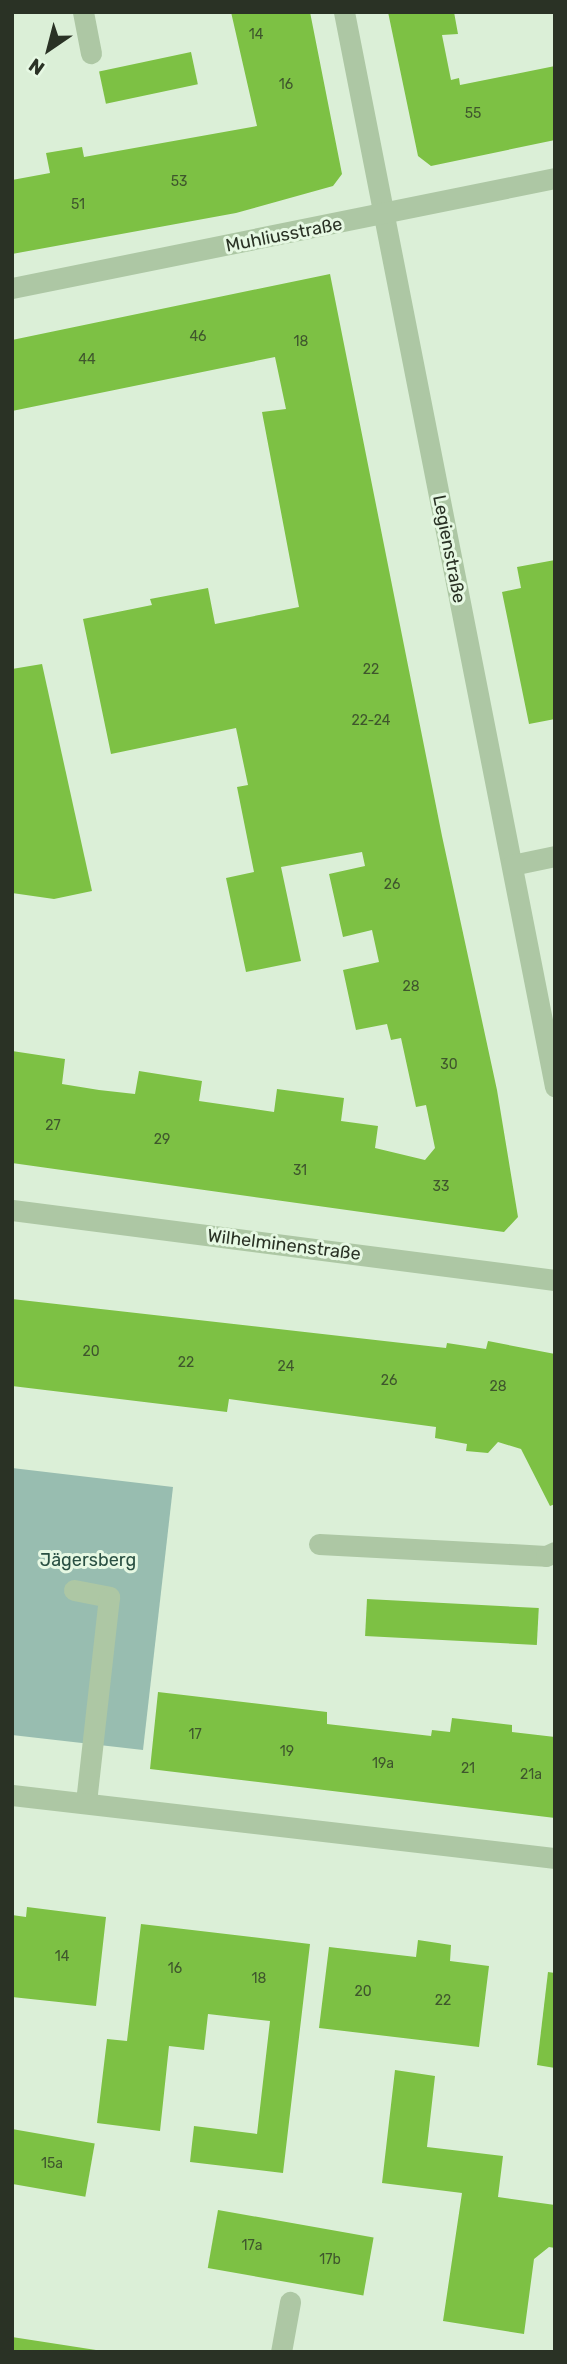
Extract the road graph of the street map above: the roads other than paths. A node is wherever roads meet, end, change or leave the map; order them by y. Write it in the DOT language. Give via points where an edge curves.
graph roads {
  1 [pos="83,12"];
  2 [pos="344,12"];
  3 [pos="91,53"];
  4 [pos="555,178"];
  5 [pos="383,215"];
  6 [pos="12,288"];
  7 [pos="555,856"];
  8 [pos="512,865"];
  9 [pos="555,1086"];
  10 [pos="12,1210"];
  11 [pos="555,1280"];
  12 [pos="319,1544"];
  13 [pos="555,1552"];
  14 [pos="74,1590"];
  15 [pos="12,1795"];
  16 [pos="86,1803"];
  17 [pos="555,1858"];
  18 [pos="290,2302"];
  19 [pos="281,2352"];
  1 -- 3 [label="street"];
  2 -- 5 [label="street, Legienstraße"];
  4 -- 5 [label="street, Muhliusstraße"];
  5 -- 6 [label="street, Muhliusstraße"];
  5 -- 8 [label="street, Legienstraße"];
  7 -- 8 [label="street"];
  8 -- 9 [label="street, Legienstraße"];
  10 -- 11 [label="street, Wilhelminenstraße"];
  12 -- 13 [label="street" via="546,1556"];
  14 -- 16 [label="street" via="109,1597"];
  15 -- 16 [label="street"];
  16 -- 17 [label="street"];
  18 -- 19 [label="street"];
}
